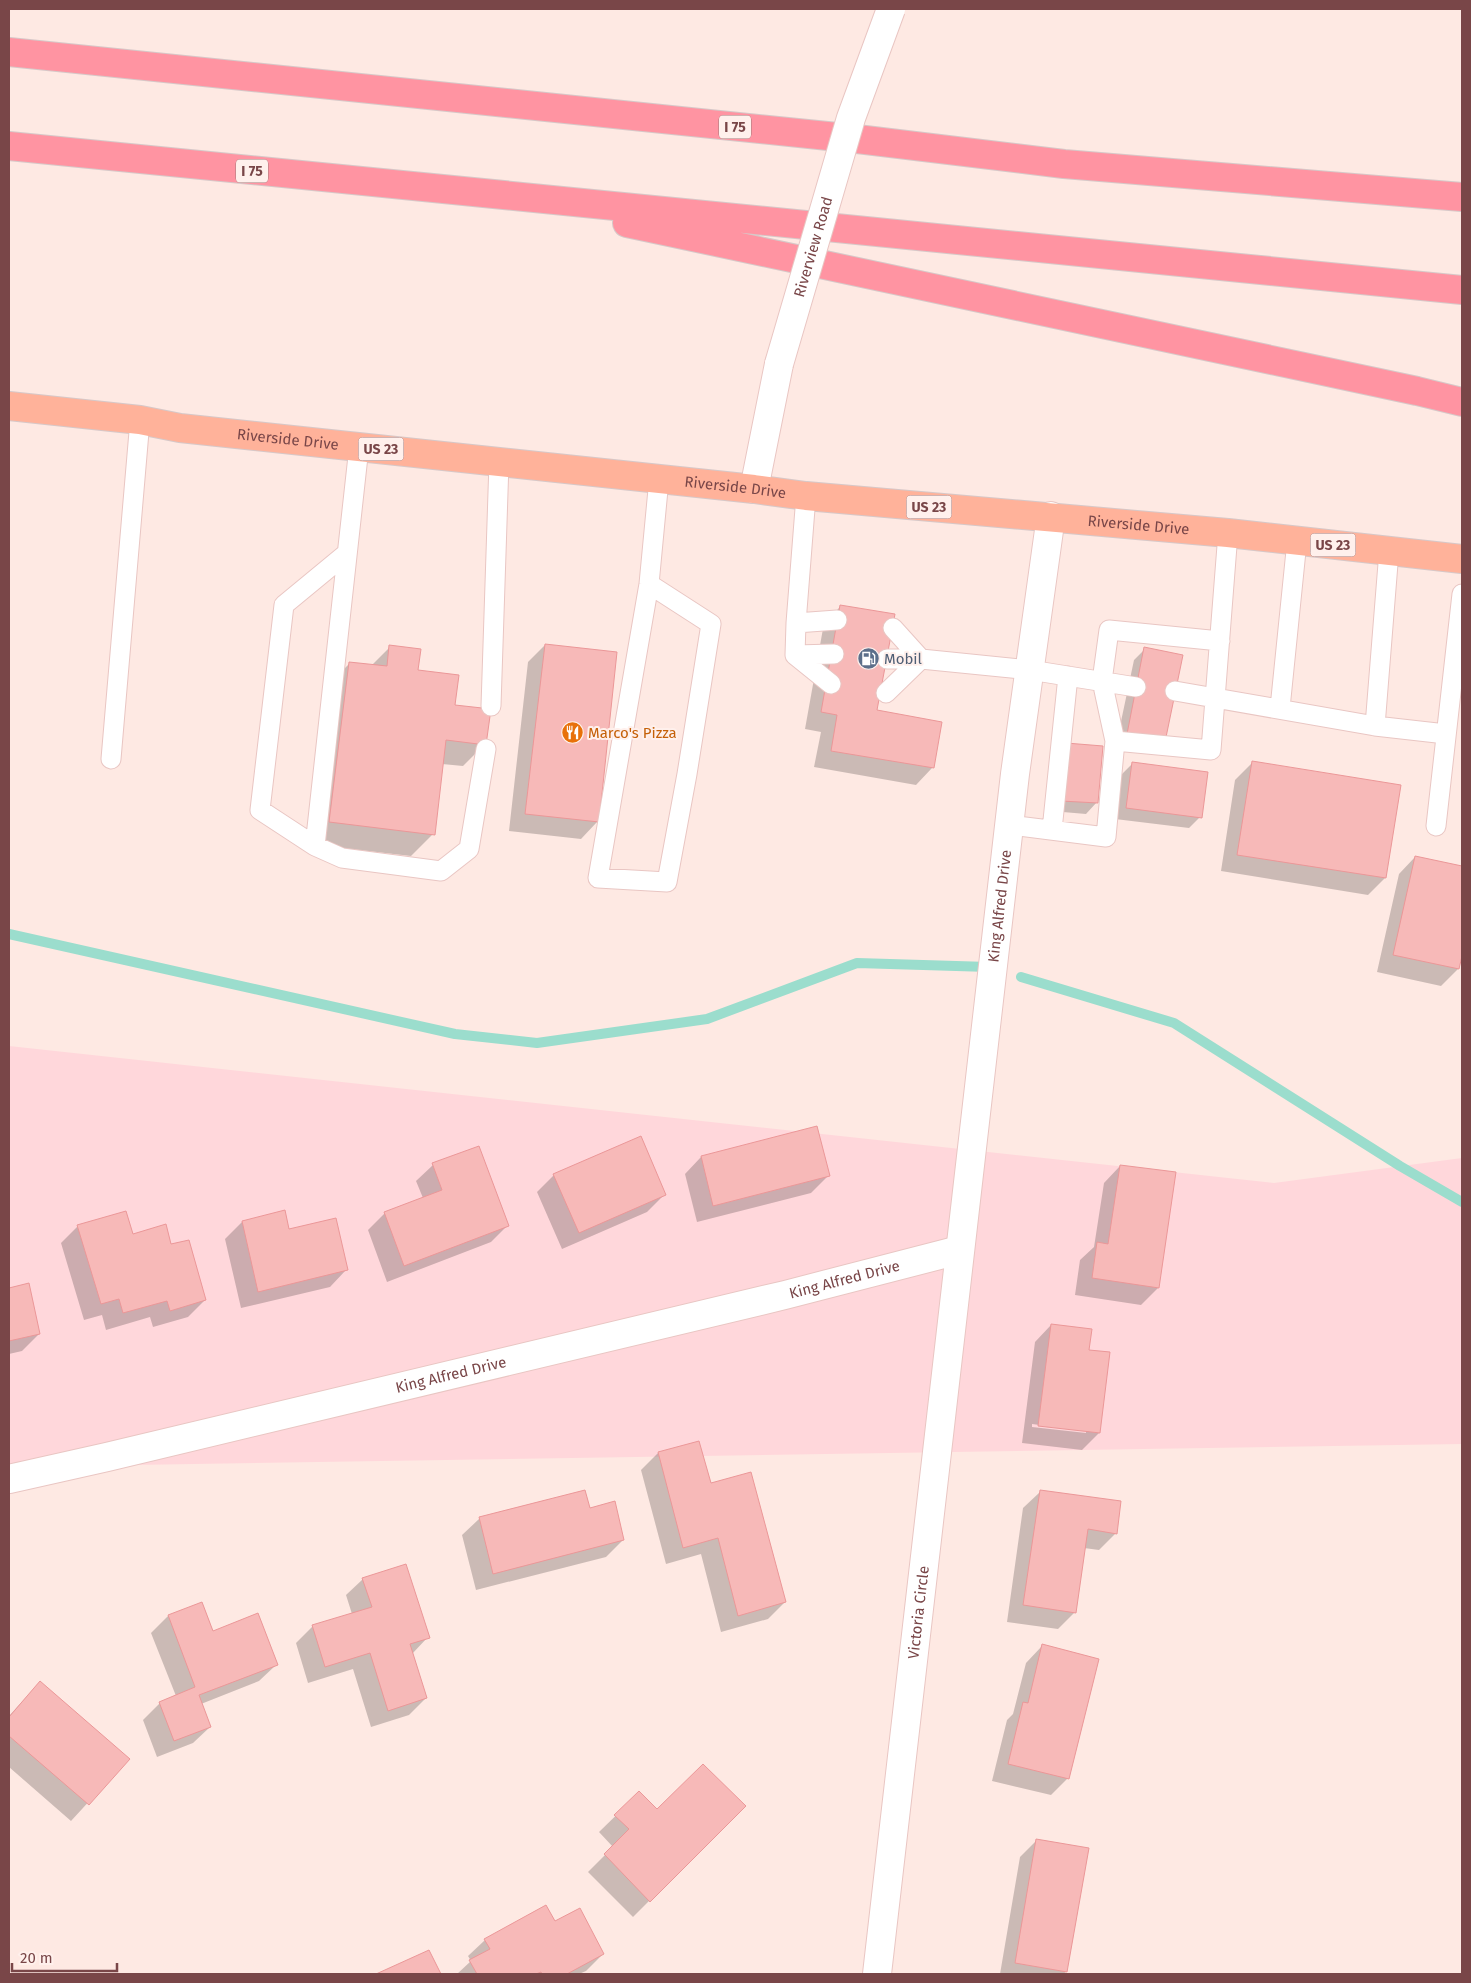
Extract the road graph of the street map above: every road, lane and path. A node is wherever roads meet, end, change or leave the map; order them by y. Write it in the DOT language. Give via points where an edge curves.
graph roads {
  1 [pos="892,9"];
  2 [pos="9,52"];
  3 [pos="9,146"];
  4 [pos="496,195"];
  5 [pos="1462,197"];
  6 [pos="1462,290"];
  7 [pos="1462,402"];
  8 [pos="9,406"];
  9 [pos="140,420"];
  10 [pos="359,447"];
  11 [pos="499,462"];
  12 [pos="658,479"];
  13 [pos="754,489"];
  14 [pos="806,496"];
  15 [pos="1051,516"];
  16 [pos="1228,533"];
  17 [pos="1297,541"];
  18 [pos="1389,551"];
  19 [pos="347,553"];
  20 [pos="1462,559"];
  21 [pos="649,584"];
  22 [pos="1462,594"];
  23 [pos="837,620"];
  24 [pos="796,623"];
  25 [pos="893,628"];
  26 [pos="1220,641"];
  27 [pos="834,654"];
  28 [pos="795,655"];
  29 [pos="887,659"];
  30 [pos="921,659"];
  31 [pos="1030,670"];
  32 [pos="1068,676"];
  33 [pos="1102,681"];
  34 [pos="831,684"];
  35 [pos="1136,687"];
  36 [pos="1175,691"];
  37 [pos="886,693"];
  38 [pos="1215,698"];
  39 [pos="491,706"];
  40 [pos="1280,708"];
  41 [pos="1374,726"];
  42 [pos="1446,734"];
  43 [pos="1115,741"];
  44 [pos="486,749"];
  45 [pos="111,759"];
  46 [pos="1010,825"];
  47 [pos="1436,826"];
  48 [pos="1052,830"];
  49 [pos="315,846"];
  50 [pos="959,1250"];
  51 [pos="9,1478"];
  52 [pos="877,1974"];
  1 -- 13 [label="street, Riverview Road, bridge" via="851,118 780,364"];
  2 -- 5 [label="highway, I 75" via="857,139 1064,164"];
  3 -- 4 [label="highway, I 75"];
  4 -- 6 [label="highway, I 75"];
  4 -- 7 [label="highway"];
  8 -- 9 [label="main road, Riverside Drive / US 23"];
  9 -- 10 [label="main road, Riverside Drive / US 23" via="180,428"];
  9 -- 45 [label="lane"];
  10 -- 11 [label="main road, Riverside Drive / US 23"];
  10 -- 19 [label="lane"];
  11 -- 12 [label="main road, Riverside Drive / US 23"];
  11 -- 39 [label="lane"];
  12 -- 13 [label="main road, Riverside Drive / US 23"];
  12 -- 21 [label="lane"];
  13 -- 14 [label="main road, Riverside Drive / US 23"];
  14 -- 15 [label="main road, Riverside Drive / US 23"];
  14 -- 24 [label="lane"];
  15 -- 16 [label="main road, Riverside Drive / US 23"];
  15 -- 31 [label="street, King Alfred Drive"];
  16 -- 17 [label="main road, Riverside Drive / US 23"];
  16 -- 26 [label="lane"];
  17 -- 18 [label="main road, Riverside Drive / US 23"];
  17 -- 40 [label="lane"];
  18 -- 20 [label="main road, Riverside Drive / US 23"];
  18 -- 41 [label="lane"];
  19 -- 49 [label="lane"];
  19 -- 49 [label="lane" via="284,605 260,810"];
  21 -- 21 [label="lane" via="711,624 667,882 598,878"];
  22 -- 42 [label="lane"];
  23 -- 24 [label="lane"];
  24 -- 28 [label="lane"];
  25 -- 30 [label="lane"];
  26 -- 33 [label="lane" via="1109,630"];
  26 -- 38 [label="lane"];
  27 -- 28 [label="lane"];
  28 -- 34 [label="lane"];
  29 -- 30 [label="lane"];
  30 -- 31 [label="lane"];
  30 -- 37 [label="lane"];
  31 -- 32 [label="lane"];
  31 -- 46 [label="street, King Alfred Drive"];
  32 -- 33 [label="lane"];
  32 -- 48 [label="lane"];
  33 -- 35 [label="lane"];
  33 -- 43 [label="lane"];
  36 -- 38 [label="lane"];
  38 -- 40 [label="lane"];
  38 -- 43 [label="lane" via="1211,750"];
  40 -- 41 [label="lane"];
  41 -- 42 [label="lane"];
  42 -- 47 [label="lane"];
  43 -- 48 [label="lane" via="1106,837"];
  44 -- 49 [label="lane" via="469,849 441,871 342,858"];
  46 -- 48 [label="lane"];
  46 -- 50 [label="street, King Alfred Drive"];
  50 -- 51 [label="street, King Alfred Drive" via="785,1295"];
  50 -- 52 [label="street, Victoria Circle"];
}
